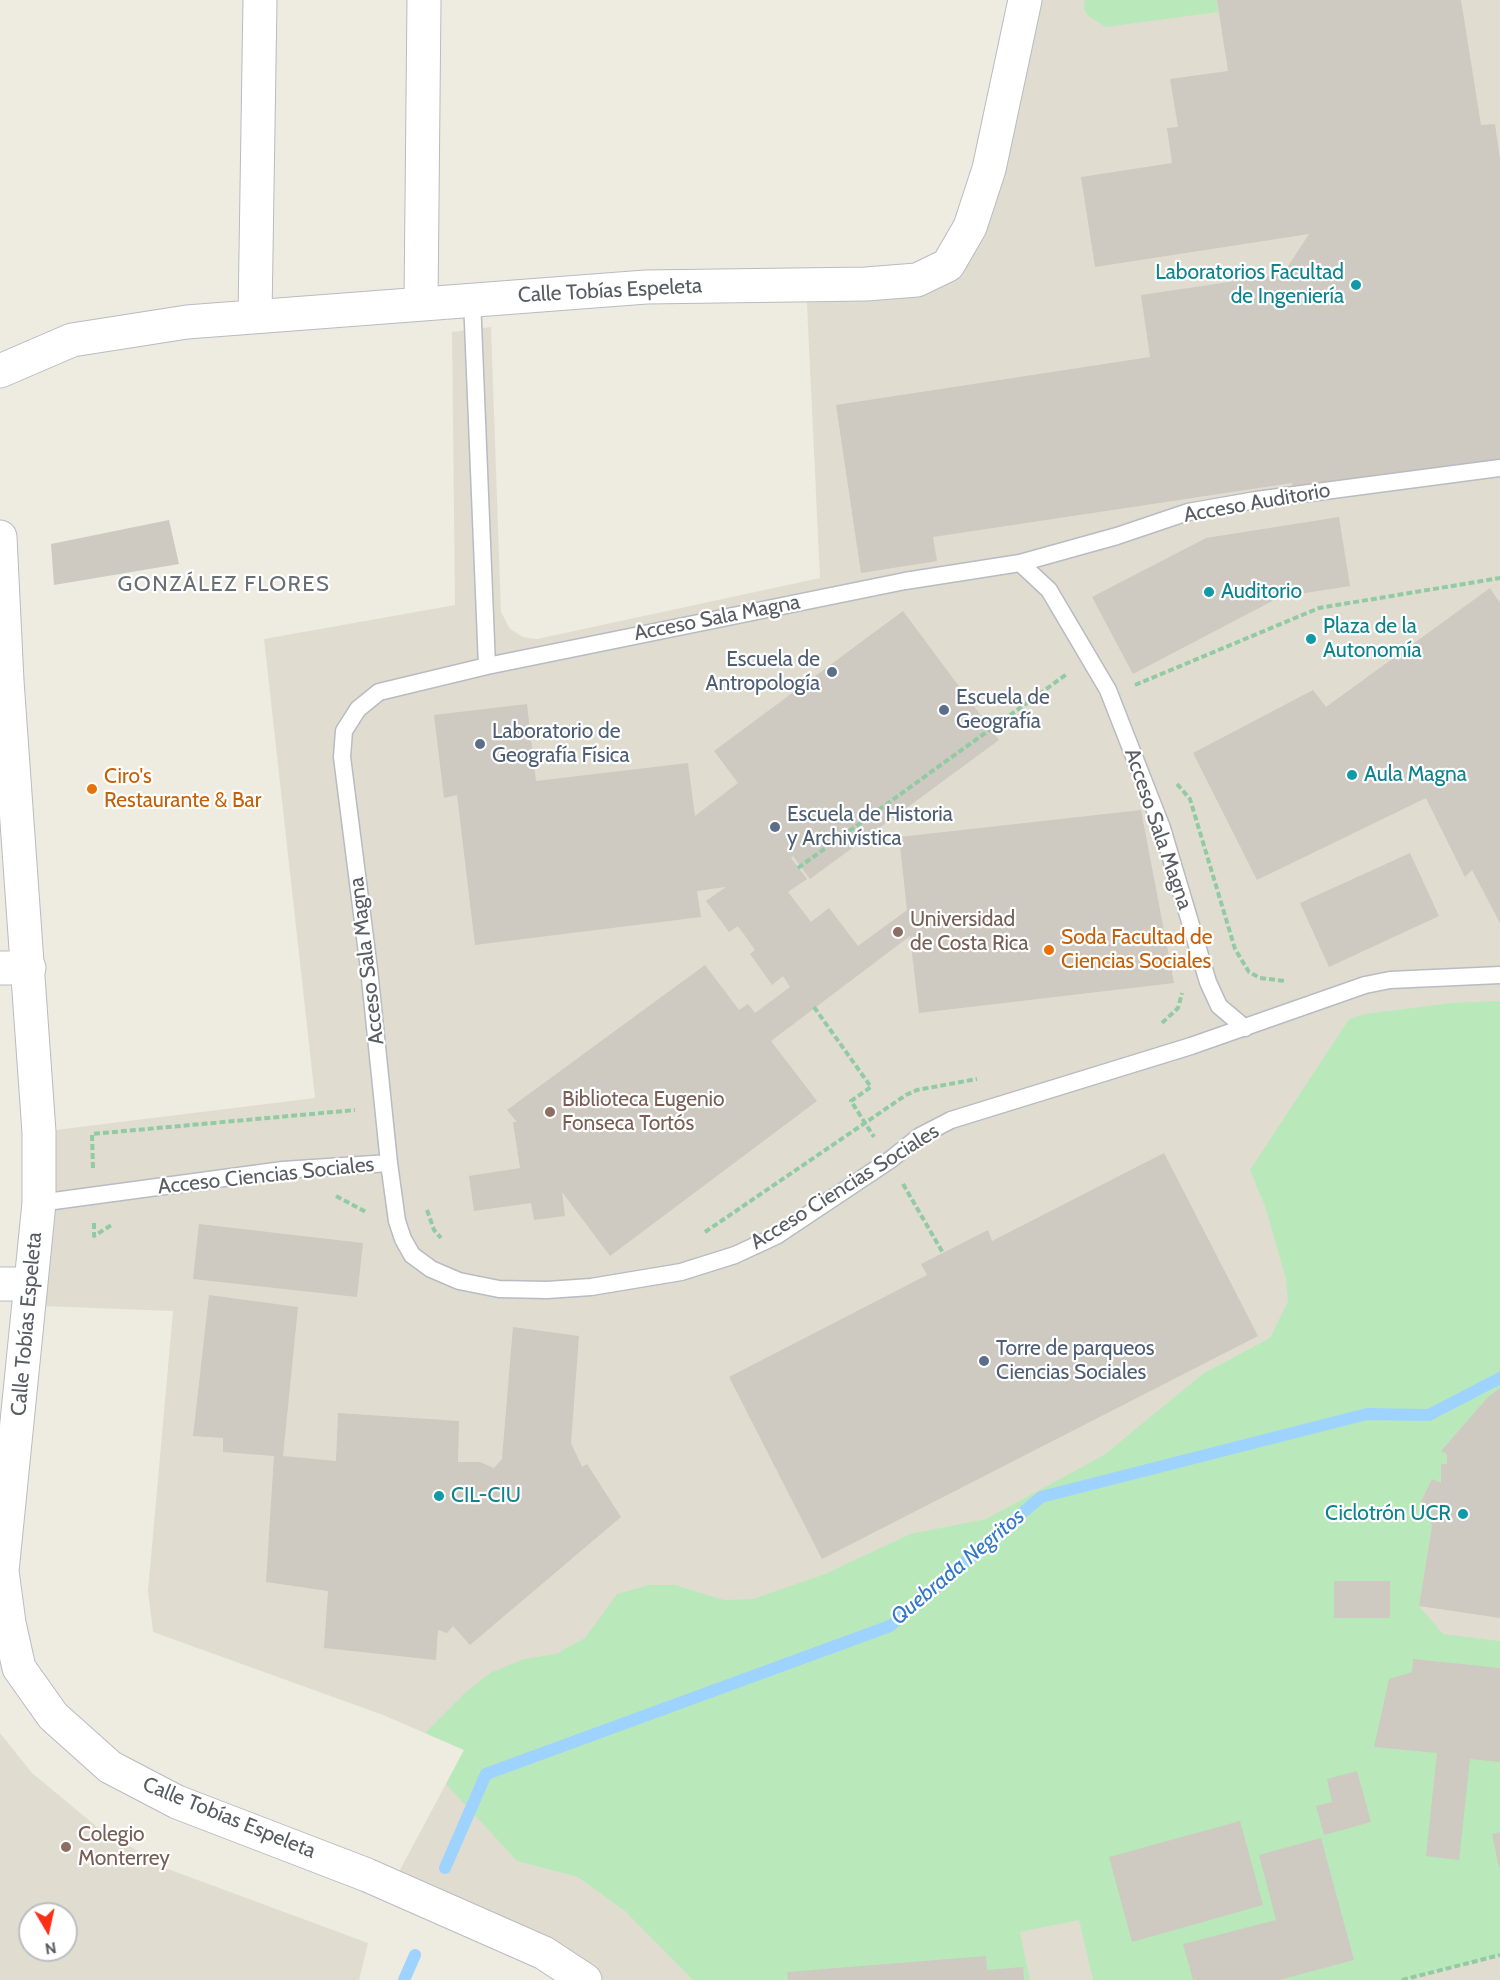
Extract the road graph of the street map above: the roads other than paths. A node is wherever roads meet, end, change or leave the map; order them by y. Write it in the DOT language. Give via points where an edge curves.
graph roads {
  1 [pos="260,0"];
  2 [pos="424,0"];
  3 [pos="1025,0"];
  4 [pos="472,299"];
  5 [pos="421,303"];
  6 [pos="255,316"];
  7 [pos="0,370"];
  8 [pos="1500,468"];
  9 [pos="0,537"];
  10 [pos="1020,563"];
  11 [pos="487,666"];
  12 [pos="3,680"];
  13 [pos="14,968"];
  14 [pos="1500,975"];
  15 [pos="1245,1028"];
  16 [pos="389,1163"];
  17 [pos="39,1203"];
  18 [pos="15,1284"];
  19 [pos="12,1368"];
  20 [pos="585,1980"];
  1 -- 6 [label="street"];
  2 -- 5 [label="street"];
  3 -- 4 [label="street, Calle Tobías Espeleta" via="989,169 970,227 948,265 917,280 866,284 646,287"];
  4 -- 5 [label="street, Calle Tobías Espeleta"];
  4 -- 11 [label="lane"];
  5 -- 6 [label="street, Calle Tobías Espeleta"];
  6 -- 7 [label="street, Calle Tobías Espeleta" via="72,340"];
  8 -- 10 [label="lane, Acceso Auditorio" via="1188,512"];
  9 -- 12 [label="street, Calle Tobías Espeleta"];
  10 -- 11 [label="lane, Acceso Sala Magna" via="894,583"];
  10 -- 15 [label="lane, Acceso Sala Magna" via="1049,590 1108,690 1160,822 1208,982 1219,1006"];
  11 -- 16 [label="lane, Acceso Sala Magna" via="379,692 358,709 344,731 342,757"];
  12 -- 13 [label="street, Calle Tobías Espeleta"];
  13 -- 17 [label="street, Calle Tobías Espeleta" via="39,1132"];
  14 -- 15 [label="lane, Acceso Ciencias Sociales" via="1390,980 1365,985"];
  15 -- 16 [label="lane, Acceso Ciencias Sociales" via="951,1120 920,1136 776,1236 681,1272 591,1287 499,1289 459,1281 431,1269 412,1255 397,1221"];
  16 -- 17 [label="lane, Acceso Ciencias Sociales" via="283,1170"];
  17 -- 18 [label="street, Calle Tobías Espeleta"];
  18 -- 19 [label="street, Calle Tobías Espeleta"];
  19 -- 20 [label="street, Calle Tobías Espeleta" via="2,1571 19,1668 53,1716 110,1767 177,1802 367,1875 544,1953"];
}
